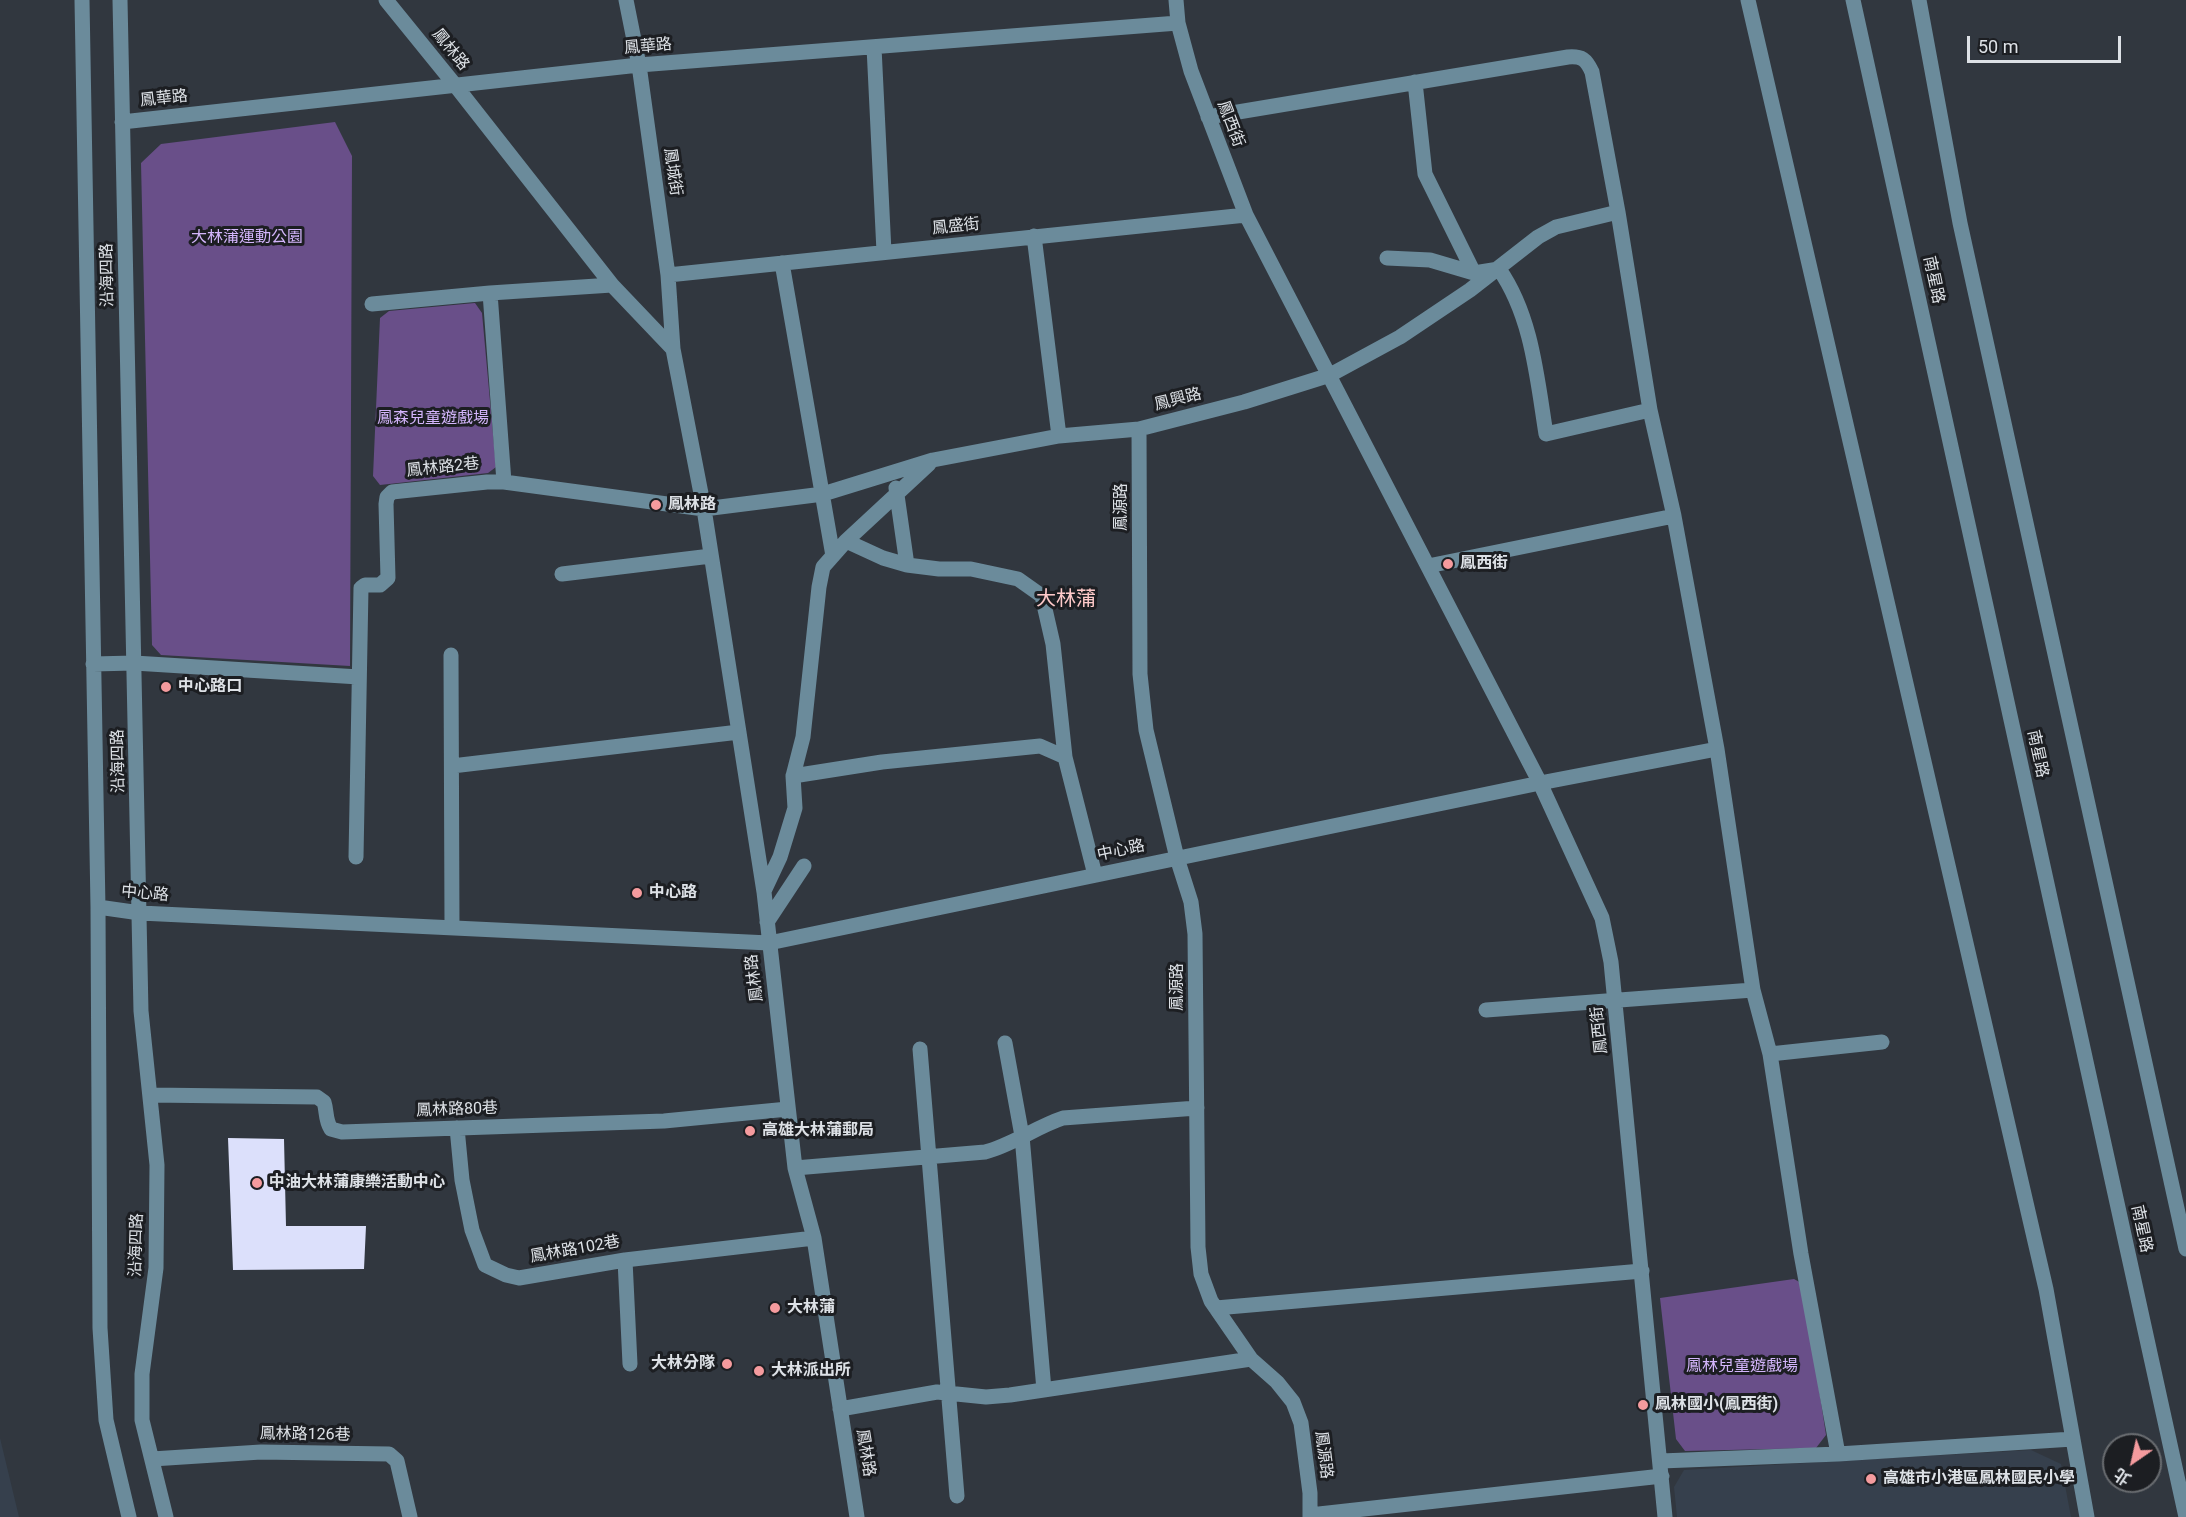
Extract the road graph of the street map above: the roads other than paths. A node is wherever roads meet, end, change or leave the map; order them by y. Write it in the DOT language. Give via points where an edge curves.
graph roads {
  1 [pos="82,0"];
  2 [pos="120,0"];
  3 [pos="386,0"];
  4 [pos="626,0"];
  5 [pos="1176,0"];
  6 [pos="1748,0"];
  7 [pos="1854,0"];
  8 [pos="1919,0"];
  9 [pos="1178,23"];
  10 [pos="874,47"];
  11 [pos="639,65"];
  12 [pos="1415,82"];
  13 [pos="455,85"];
  14 [pos="1208,117"];
  15 [pos="122,122"];
  16 [pos="1618,212"];
  17 [pos="1246,215"];
  18 [pos="1034,236"];
  19 [pos="884,252"];
  20 [pos="1387,258"];
  21 [pos="782,263"];
  22 [pos="1499,268"];
  23 [pos="1474,273"];
  24 [pos="668,275"];
  25 [pos="612,285"];
  26 [pos="490,293"];
  27 [pos="372,304"];
  28 [pos="673,350"];
  29 [pos="1330,375"];
  30 [pos="1650,410"];
  31 [pos="1139,429"];
  32 [pos="1059,436"];
  33 [pos="933,460"];
  34 [pos="894,472"];
  35 [pos="504,482"];
  36 [pos="823,494"];
  37 [pos="897,494"];
  38 [pos="704,509"];
  39 [pos="1674,516"];
  40 [pos="846,541"];
  41 [pos="711,555"];
  42 [pos="833,555"];
  43 [pos="907,565"];
  44 [pos="1428,566"];
  45 [pos="562,574"];
  46 [pos="451,655"];
  47 [pos="134,663"];
  48 [pos="93,664"];
  49 [pos="359,677"];
  50 [pos="739,732"];
  51 [pos="1717,749"];
  52 [pos="1065,757"];
  53 [pos="452,766"];
  54 [pos="793,776"];
  55 [pos="1540,783"];
  56 [pos="356,857"];
  57 [pos="1177,858"];
  58 [pos="804,866"];
  59 [pos="1095,875"];
  60 [pos="764,892"];
  61 [pos="98,907"];
  62 [pos="140,913"];
  63 [pos="767,922"];
  64 [pos="452,928"];
  65 [pos="769,943"];
  66 [pos="1753,990"];
  67 [pos="1615,1002"];
  68 [pos="1486,1010"];
  69 [pos="1882,1042"];
  70 [pos="1005,1043"];
  71 [pos="920,1049"];
  72 [pos="1770,1053"];
  73 [pos="150,1095"];
  74 [pos="1197,1108"];
  75 [pos="788,1109"];
  76 [pos="457,1128"];
  77 [pos="1022,1136"];
  78 [pos="929,1157"];
  79 [pos="795,1168"];
  80 [pos="814,1238"];
  81 [pos="2186,1249"];
  82 [pos="626,1260"];
  83 [pos="1642,1271"];
  84 [pos="1216,1308"];
  85 [pos="1251,1359"];
  86 [pos="630,1364"];
  87 [pos="1044,1390"];
  88 [pos="948,1393"];
  89 [pos="840,1409"];
  90 [pos="2073,1439"];
  91 [pos="1838,1454"];
  92 [pos="152,1459"];
  93 [pos="1661,1468"];
  94 [pos="957,1496"];
  95 [pos="1310,1516"];
  96 [pos="2186,1516"];
  97 [pos="129,1517"];
  98 [pos="166,1517"];
  99 [pos="410,1517"];
  100 [pos="857,1517"];
  101 [pos="1665,1517"];
  102 [pos="2087,1517"];
  1 -- 48 [label="street, 沿海四路"];
  2 -- 15 [label="street, 沿海四路"];
  3 -- 13 [label="street, 鳳林路"];
  4 -- 11 [label="street, 鳳城街"];
  5 -- 9 [label="street, 鳳西街"];
  6 -- 90 [label="street" via="2046,1289"];
  7 -- 96 [label="street, 南星路"];
  8 -- 81 [label="street" via="1960,223"];
  9 -- 10 [label="street, 鳳華路"];
  9 -- 14 [label="street, 鳳西街"];
  10 -- 11 [label="street, 鳳華路"];
  10 -- 19 [label="street"];
  11 -- 13 [label="street, 鳳華路"];
  11 -- 24 [label="street, 鳳城街"];
  12 -- 14 [label="street"];
  12 -- 16 [label="street" via="1581,56 1592,72"];
  12 -- 23 [label="street" via="1425,174"];
  13 -- 15 [label="street, 鳳華路"];
  13 -- 25 [label="street, 鳳林路"];
  14 -- 17 [label="street, 鳳西街"];
  15 -- 47 [label="street, 沿海四路"];
  16 -- 22 [label="street, 鳳興路" via="1556,228"];
  16 -- 30 [label="street"];
  17 -- 18 [label="street, 鳳盛街"];
  17 -- 29 [label="street, 鳳西街"];
  18 -- 19 [label="street, 鳳盛街"];
  18 -- 32 [label="street"];
  19 -- 21 [label="street, 鳳盛街"];
  20 -- 23 [label="street" via="1430,260"];
  21 -- 24 [label="street, 鳳盛街"];
  21 -- 36 [label="street"];
  22 -- 23 [label="street"];
  22 -- 29 [label="street, 鳳興路" via="1400,337"];
  22 -- 30 [label="street" via="1510,285 1533,349 1546,434"];
  24 -- 28 [label="street, 鳳城街"];
  25 -- 26 [label="street"];
  25 -- 28 [label="street, 鳳林路"];
  26 -- 27 [label="street"];
  26 -- 35 [label="street"];
  28 -- 38 [label="street, 鳳林路"];
  29 -- 31 [label="street, 鳳興路"];
  29 -- 44 [label="street, 鳳西街"];
  30 -- 39 [label="street"];
  31 -- 32 [label="street, 鳳興路"];
  31 -- 57 [label="street, 鳳源路" via="1140,674 1146,729"];
  32 -- 33 [label="street, 鳳興路"];
  33 -- 34 [label="street, 鳳興路"];
  33 -- 37 [label="street"];
  34 -- 36 [label="street, 鳳興路"];
  34 -- 37 [label="street"];
  35 -- 38 [label="street, 鳳林路2巷"];
  35 -- 49 [label="street, 鳳林路2巷" via="392,492 387,497 388,579 380,585 361,588"];
  36 -- 38 [label="street, 鳳興路"];
  36 -- 42 [label="street"];
  37 -- 40 [label="street"];
  37 -- 43 [label="street"];
  38 -- 41 [label="street, 鳳林路"];
  39 -- 44 [label="street"];
  39 -- 51 [label="street"];
  40 -- 42 [label="street"];
  40 -- 43 [label="street"];
  41 -- 45 [label="street"];
  41 -- 50 [label="street, 鳳林路"];
  42 -- 54 [label="street" via="824,567 819,587 802,737"];
  43 -- 52 [label="street" via="971,569 1018,579 1042,596 1053,644"];
  44 -- 55 [label="street, 鳳西街"];
  46 -- 53 [label="street"];
  47 -- 48 [label="street"];
  47 -- 49 [label="street"];
  47 -- 62 [label="street, 沿海四路"];
  48 -- 61 [label="street, 沿海四路"];
  49 -- 56 [label="street, 鳳林路2巷"];
  50 -- 53 [label="street"];
  50 -- 60 [label="street, 鳳林路"];
  51 -- 55 [label="street, 中心路"];
  51 -- 66 [label="street"];
  52 -- 54 [label="street" via="1040,746 882,762"];
  52 -- 59 [label="street"];
  53 -- 64 [label="street"];
  54 -- 60 [label="street" via="795,808"];
  55 -- 57 [label="street, 中心路"];
  55 -- 67 [label="street, 鳳西街" via="1602,918"];
  57 -- 59 [label="street, 中心路"];
  57 -- 74 [label="street, 鳳源路" via="1191,902 1195,934"];
  58 -- 63 [label="street"];
  59 -- 65 [label="street, 中心路"];
  60 -- 63 [label="street, 鳳林路"];
  61 -- 62 [label="street, 中心路"];
  61 -- 97 [label="street, 沿海四路" via="100,1328 106,1420"];
  62 -- 64 [label="street, 中心路"];
  62 -- 73 [label="street, 沿海四路" via="141,1011"];
  63 -- 65 [label="street, 鳳林路"];
  64 -- 65 [label="street, 中心路"];
  65 -- 75 [label="street, 鳳林路"];
  66 -- 67 [label="street"];
  66 -- 72 [label="street"];
  67 -- 68 [label="street"];
  67 -- 83 [label="street, 鳳西街"];
  69 -- 72 [label="street"];
  70 -- 77 [label="street"];
  71 -- 78 [label="street"];
  72 -- 91 [label="street" via="1801,1254"];
  73 -- 76 [label="street, 鳳林路80巷" via="317,1097 324,1102 326,1122 331,1129 342,1132"];
  73 -- 92 [label="street, 沿海四路" via="158,1165 156,1268 142,1374 142,1420"];
  74 -- 77 [label="street" via="1063,1118"];
  74 -- 84 [label="street, 鳳源路" via="1200,1274"];
  75 -- 76 [label="street, 鳳林路80巷" via="664,1121"];
  75 -- 79 [label="street, 鳳林路"];
  76 -- 82 [label="street, 鳳林路102巷" via="472,1230 485,1265 519,1278"];
  77 -- 78 [label="street" via="985,1152"];
  77 -- 87 [label="street"];
  78 -- 79 [label="street"];
  78 -- 88 [label="street"];
  79 -- 80 [label="street, 鳳林路"];
  80 -- 82 [label="street, 鳳林路102巷"];
  80 -- 89 [label="street, 鳳林路"];
  82 -- 86 [label="street"];
  83 -- 84 [label="street"];
  83 -- 93 [label="street, 鳳西街"];
  84 -- 85 [label="street, 鳳源路"];
  85 -- 87 [label="street"];
  85 -- 95 [label="street, 鳳源路" via="1293,1402 1301,1423"];
  87 -- 88 [label="street" via="986,1397"];
  88 -- 89 [label="street"];
  88 -- 94 [label="street"];
  89 -- 100 [label="street, 鳳林路"];
  90 -- 91 [label="street"];
  90 -- 102 [label="street"];
  91 -- 93 [label="street"];
  92 -- 98 [label="street, 沿海四路"];
  92 -- 99 [label="street, 鳳林路126巷" via="261,1452 390,1454 397,1461"];
  93 -- 95 [label="street"];
  93 -- 101 [label="street, 鳳西街"];
}
